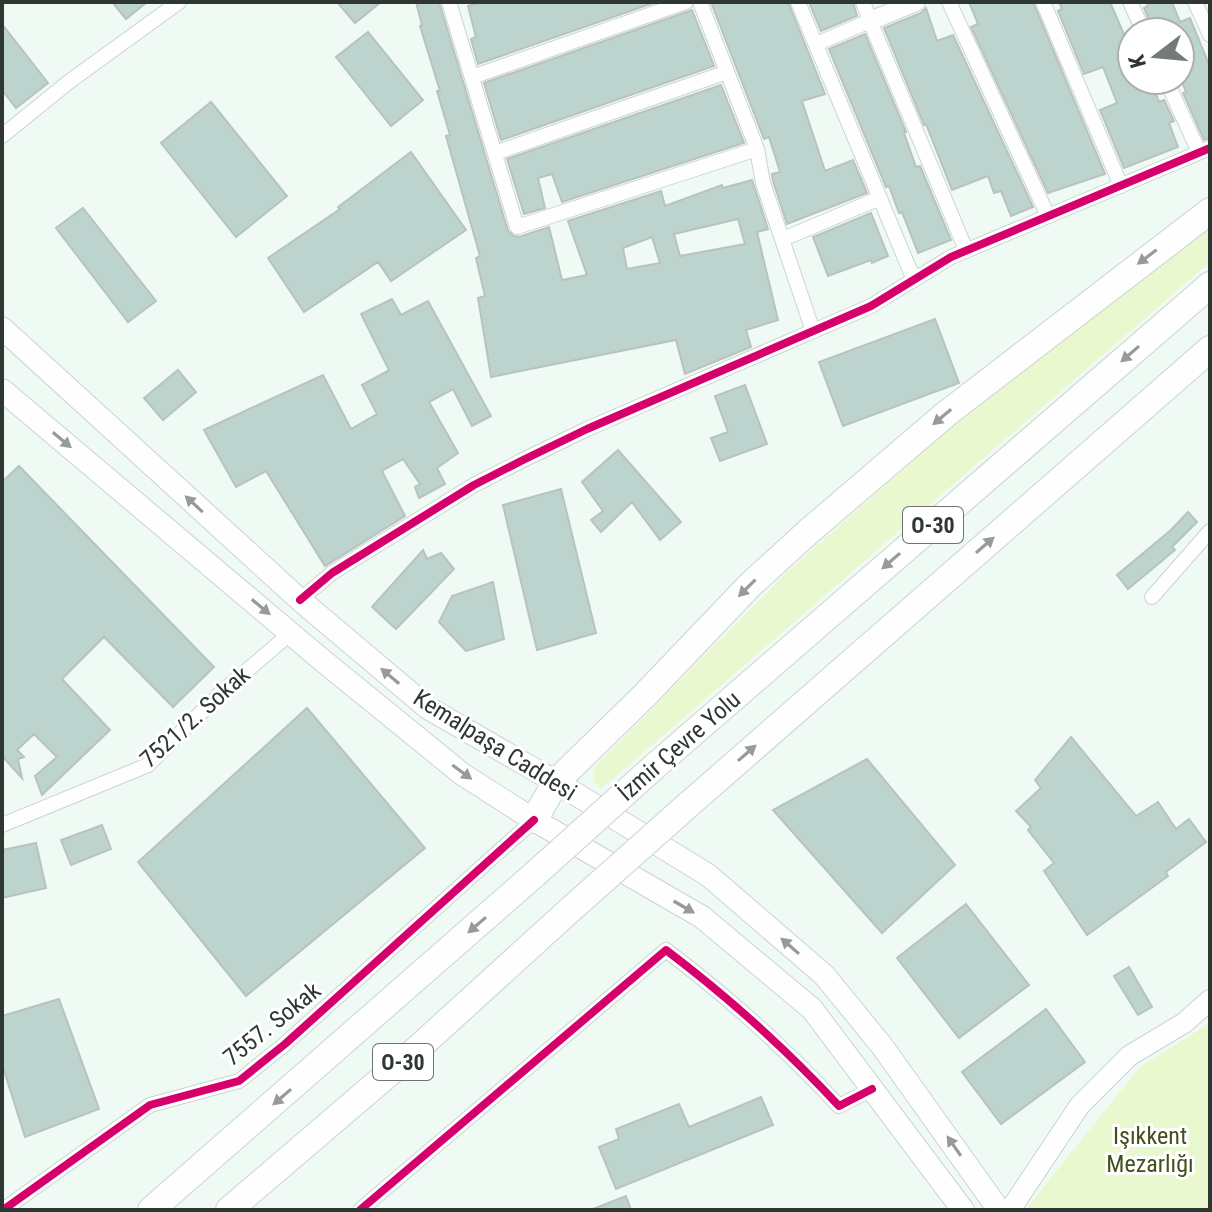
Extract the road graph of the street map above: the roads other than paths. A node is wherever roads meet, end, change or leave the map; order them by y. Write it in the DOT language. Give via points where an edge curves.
graph roads {
  1 [pos="179,2"];
  2 [pos="449,2"];
  3 [pos="686,2"];
  4 [pos="700,2"];
  5 [pos="798,2"];
  6 [pos="863,2"];
  7 [pos="916,2"];
  8 [pos="949,2"];
  9 [pos="1043,2"];
  10 [pos="1195,2"];
  11 [pos="870,21"];
  12 [pos="1210,35"];
  13 [pos="816,44"];
  14 [pos="727,72"];
  15 [pos="472,77"];
  16 [pos="1175,96"];
  17 [pos="2,136"];
  18 [pos="757,149"];
  19 [pos="1205,150"];
  20 [pos="495,153"];
  21 [pos="1121,186"];
  22 [pos="880,198"];
  23 [pos="1210,211"];
  24 [pos="1048,216"];
  25 [pos="783,239"];
  26 [pos="966,250"];
  27 [pos="914,280"];
  28 [pos="1210,285"];
  29 [pos="2,328"];
  30 [pos="813,331"];
  31 [pos="1210,349"];
  32 [pos="2,390"];
  33 [pos="1210,531"];
  34 [pos="1152,597"];
  35 [pos="300,600"];
  36 [pos="292,632"];
  37 [pos="556,782"];
  38 [pos="534,820"];
  39 [pos="2,825"];
  40 [pos="1210,1000"];
  41 [pos="872,1089"];
  42 [pos="3,1210"];
  43 [pos="151,1210"];
  44 [pos="229,1210"];
  45 [pos="360,1210"];
  46 [pos="963,1210"];
  47 [pos="999,1210"];
  48 [pos="1010,1210"];
  1 -- 17 [label="street"];
  2 -- 15 [label="street"];
  3 -- 15 [label="street"];
  4 -- 14 [label="street"];
  5 -- 13 [label="street"];
  6 -- 11 [label="street"];
  7 -- 11 [label="street"];
  8 -- 24 [label="street"];
  9 -- 21 [label="street"];
  10 -- 12 [label="street"];
  11 -- 13 [label="street"];
  11 -- 26 [label="street"];
  13 -- 22 [label="street"];
  14 -- 18 [label="street"];
  14 -- 20 [label="street"];
  15 -- 20 [label="street"];
  16 -- 19 [label="street"];
  18 -- 20 [label="street" via="517,227"];
  18 -- 25 [label="street"];
  19 -- 21 [label="street"];
  21 -- 24 [label="street"];
  22 -- 25 [label="street"];
  22 -- 27 [label="street"];
  23 -- 37 [label="highway, one-way" via="946,414 808,532"];
  24 -- 26 [label="street"];
  25 -- 30 [label="street"];
  26 -- 27 [label="street"];
  27 -- 30 [label="street"];
  28 -- 43 [label="highway, İzmir Çevre Yolu / O-30, one-way, bridge"];
  35 -- 29 [label="main road, Kemalpaşa Caddesi, one-way"];
  30 -- 35 [label="street" via="587,429 474,485 332,573"];
  44 -- 31 [label="highway, İzmir Çevre Yolu / O-30, one-way, bridge"];
  32 -- 36 [label="main road, Kemalpaşa Caddesi, one-way"];
  33 -- 34 [label="street"];
  37 -- 35 [label="main road, Kemalpaşa Caddesi, one-way" via="428,708"];
  36 -- 38 [label="main road, Kemalpaşa Caddesi, one-way" via="462,774"];
  36 -- 39 [label="street, 7521/2. Sokak" via="148,765"];
  37 -- 38 [label="highway"];
  47 -- 37 [label="main road, Kemalpaşa Caddesi, one-way" via="882,1046 824,975 708,875"];
  38 -- 41 [label="main road, Kemalpaşa Caddesi, one-way" via="702,917 812,1009"];
  38 -- 42 [label="street, 7557. Sokak" via="239,1081 150,1105"];
  40 -- 48 [label="main road" via="1184,1023 1129,1056 1080,1105"];
  41 -- 45 [label="street" via="839,1106 783,1049 666,950"];
  41 -- 46 [label="main road, Kemalpaşa Caddesi"];
}
